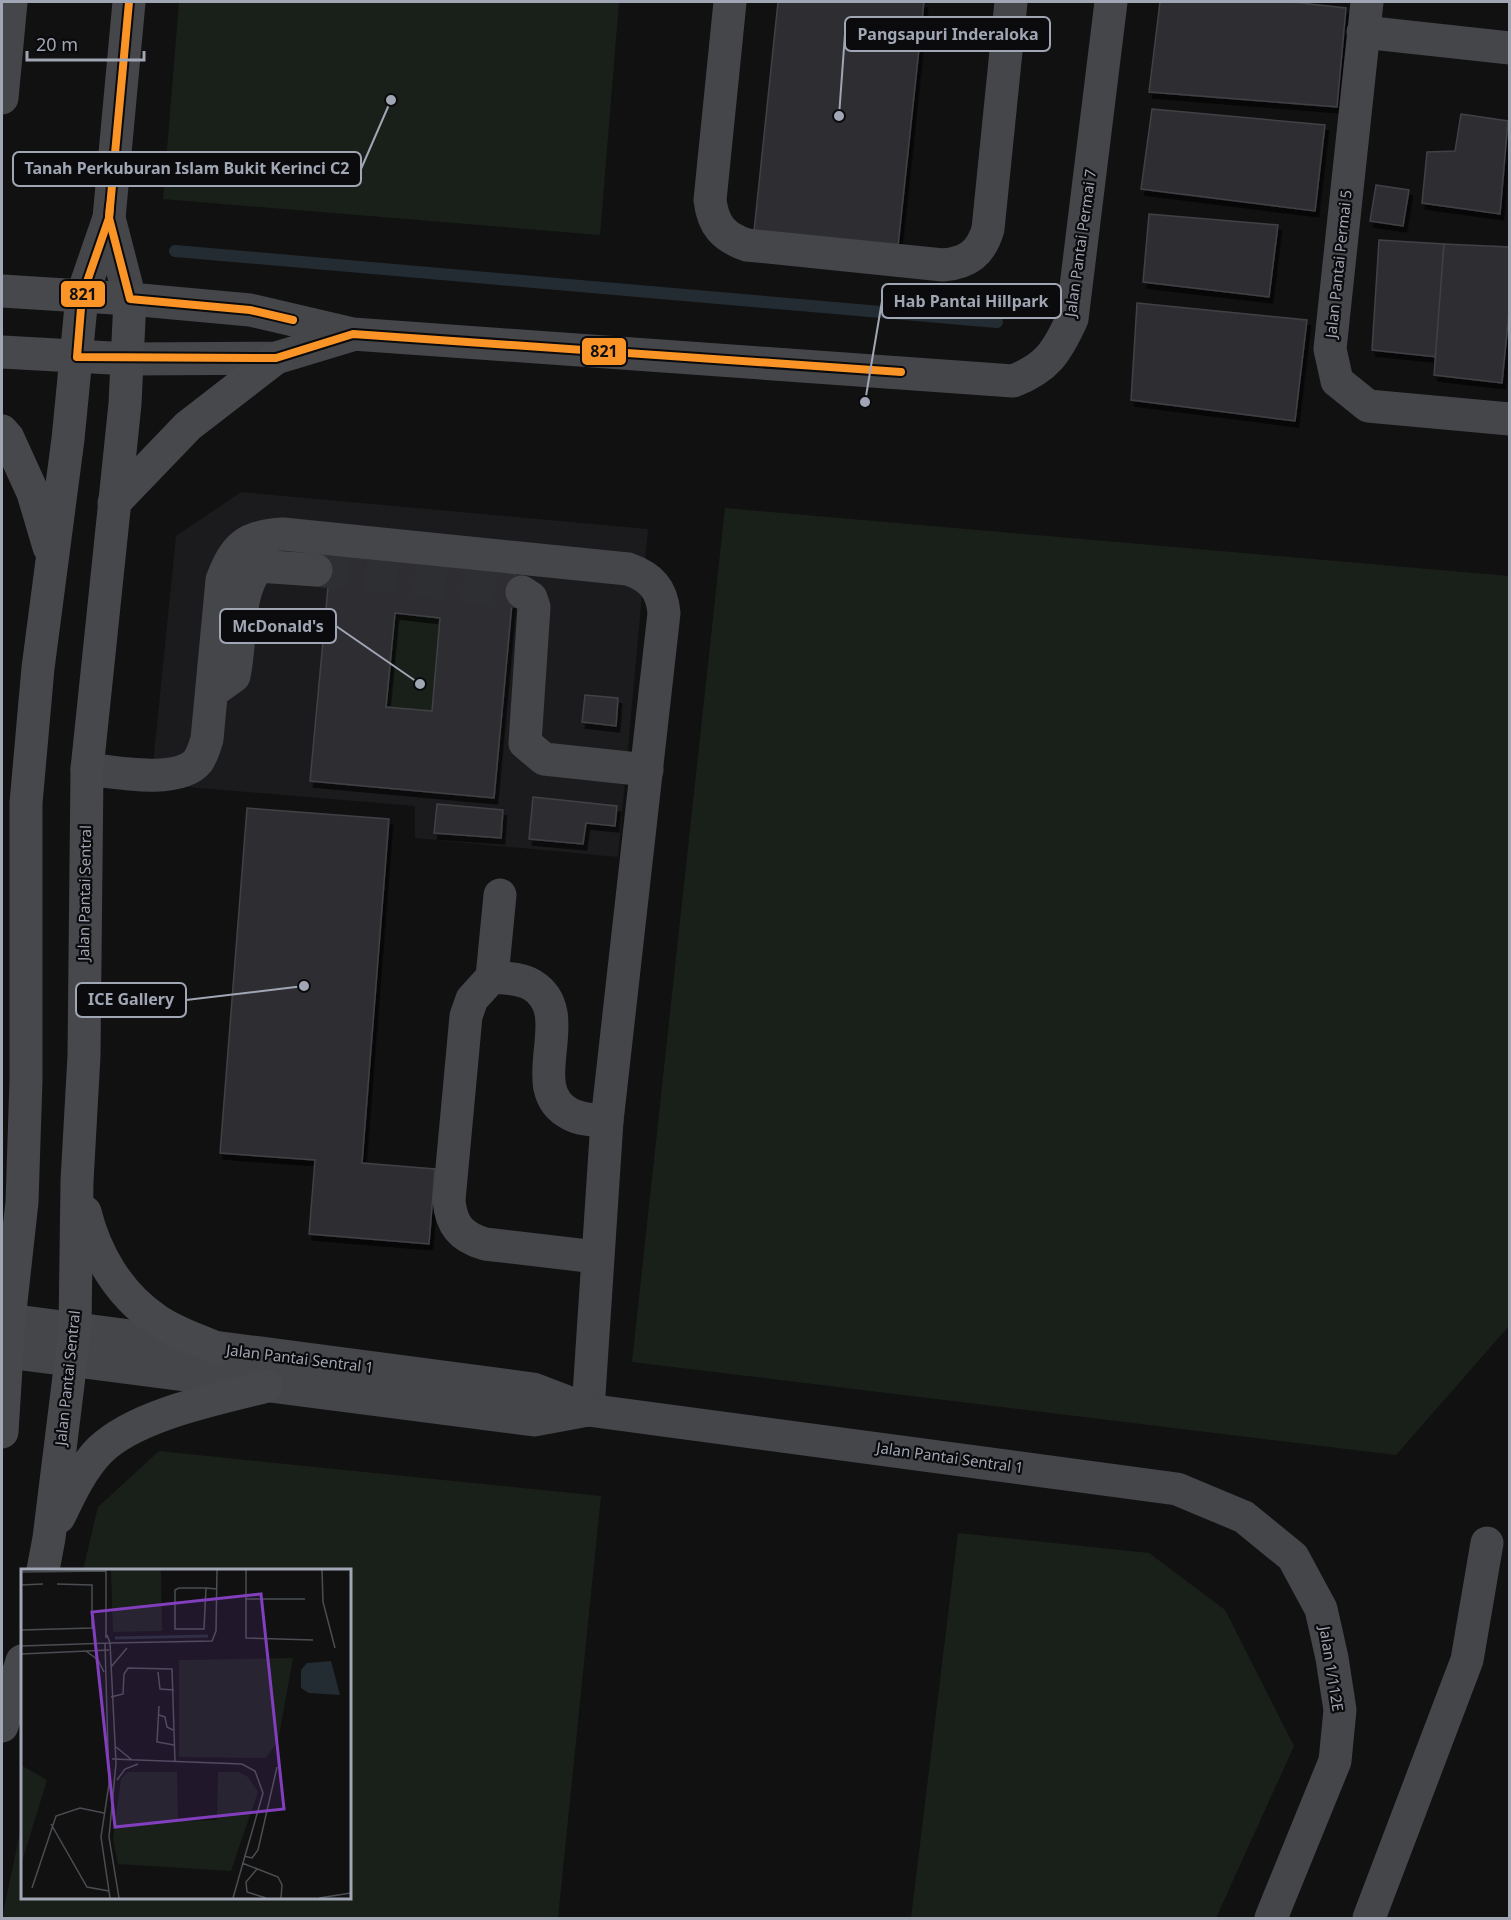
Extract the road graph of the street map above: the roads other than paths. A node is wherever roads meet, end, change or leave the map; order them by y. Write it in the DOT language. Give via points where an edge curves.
graph roads {
  1 [pos="11,2"];
  2 [pos="129,2"];
  3 [pos="730,2"];
  4 [pos="1011,2"];
  5 [pos="1111,2"];
  6 [pos="1365,17"];
  7 [pos="1509,48"];
  8 [pos="2,98"];
  9 [pos="109,218"];
  10 [pos="2,291"];
  11 [pos="82,296"];
  12 [pos="130,299"];
  13 [pos="353,334"];
  14 [pos="2,352"];
  15 [pos="77,357"];
  16 [pos="276,358"];
  17 [pos="129,359"];
  18 [pos="1509,419"];
  19 [pos="2,432"];
  20 [pos="114,503"];
  21 [pos="52,561"];
  22 [pos="316,570"];
  23 [pos="522,592"];
  24 [pos="212,692"];
  25 [pos="87,769"];
  26 [pos="647,770"];
  27 [pos="500,895"];
  28 [pos="492,977"];
  29 [pos="607,1121"];
  30 [pos="77,1181"];
  31 [pos="596,1257"];
  32 [pos="9,1320"];
  33 [pos="75,1328"];
  34 [pos="216,1348"];
  35 [pos="7,1352"];
  36 [pos="72,1361"];
  37 [pos="267,1386"];
  38 [pos="588,1410"];
  39 [pos="2,1432"];
  40 [pos="49,1538"];
  41 [pos="1487,1543"];
  42 [pos="1293,1557"];
  43 [pos="43,1569"];
  44 [pos="21,1664"];
  45 [pos="2,1726"];
  46 [pos="1271,1918"];
  47 [pos="1369,1918"];
  1 -- 8 [label="street"];
  2 -- 9 [label="street"];
  3 -- 4 [label="street" via="710,200 719,230 731,240 747,245 943,265 960,264 973,256 984,244 988,229"];
  5 -- 13 [label="street, Jalan Pantai Permai 7" via="1072,319 1051,358 1034,373 1013,381"];
  6 -- 7 [label="street"];
  6 -- 18 [label="street, Jalan Pantai Permai 5" via="1330,349 1337,381 1368,405"];
  9 -- 11 [label="street"];
  9 -- 12 [label="street"];
  10 -- 11 [label="main road"];
  11 -- 12 [label="main road"];
  11 -- 15 [label="main road"];
  12 -- 13 [label="street" via="250,310"];
  12 -- 17 [label="main road, Jalan Pantai Sentral"];
  13 -- 16 [label="street"];
  14 -- 15 [label="main road"];
  15 -- 17 [label="main road"];
  15 -- 21 [label="main road"];
  16 -- 17 [label="street"];
  16 -- 20 [label="main road" via="188,426"];
  17 -- 20 [label="main road, Jalan Pantai Sentral"];
  19 -- 21 [label="main road" via="33,493"];
  20 -- 25 [label="main road, Jalan Pantai Sentral"];
  21 -- 32 [label="main road" via="26,803 22,1202"];
  22 -- 24 [label="street" via="258,567 249,579 243,601 234,676"];
  23 -- 26 [label="street" via="531,598 534,607 525,743 544,759"];
  24 -- 25 [label="street" via="207,739 198,761 184,772 156,775"];
  24 -- 26 [label="street" via="222,580 229,561 242,544 263,535 628,569 655,583 664,613"];
  25 -- 30 [label="main road, Jalan Pantai Sentral" via="84,1056"];
  26 -- 29 [label="street"];
  27 -- 28 [label="street"];
  28 -- 29 [label="street" via="532,985 544,995 553,1024 550,1090 557,1104 570,1114"];
  28 -- 31 [label="street" via="468,1007 450,1215 458,1230 485,1245"];
  29 -- 31 [label="street"];
  30 -- 33 [label="main road, Jalan Pantai Sentral"];
  30 -- 34 [label="main road" via="92,1240 122,1288 154,1318"];
  31 -- 38 [label="street"];
  32 -- 33 [label="street, Jalan Pantai Sentral 1"];
  32 -- 35 [label="main road"];
  33 -- 34 [label="street, Jalan Pantai Sentral 1"];
  33 -- 36 [label="main road, Jalan Pantai Sentral"];
  34 -- 38 [label="street, Jalan Pantai Sentral 1" via="533,1389"];
  35 -- 36 [label="street, Jalan Pantai Sentral 1"];
  35 -- 39 [label="main road"];
  36 -- 37 [label="street, Jalan Pantai Sentral 1"];
  36 -- 40 [label="main road, Jalan Pantai Sentral"];
  37 -- 38 [label="street, Jalan Pantai Sentral 1" via="534,1420"];
  37 -- 40 [label="main road" via="190,1406 139,1425 101,1450 73,1487"];
  38 -- 42 [label="street, Jalan Pantai Sentral 1" via="1177,1489 1244,1517"];
  40 -- 43 [label="main road, Jalan Pantai Sentral"];
  41 -- 47 [label="street" via="1467,1660"];
  42 -- 46 [label="street, Jalan 1/112E" via="1320,1609 1340,1710 1335,1761"];
  44 -- 45 [label="main road"];
}
